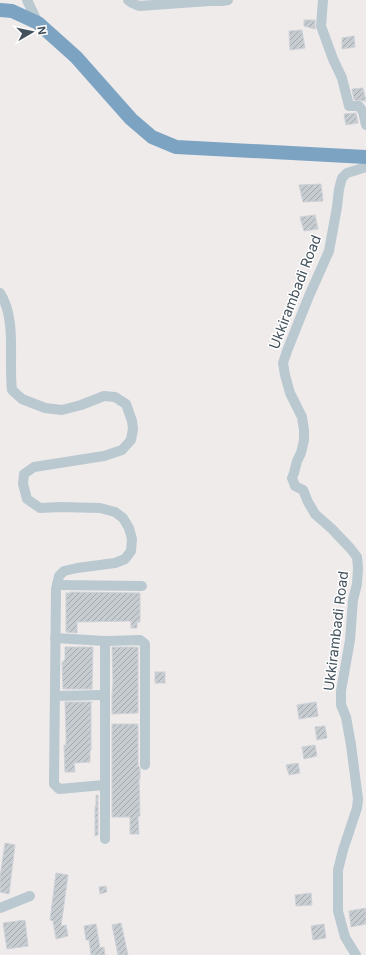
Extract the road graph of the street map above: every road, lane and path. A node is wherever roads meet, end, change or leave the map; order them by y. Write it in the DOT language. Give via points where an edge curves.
graph roads {
  1 [pos="27,0"];
  2 [pos="128,0"];
  3 [pos="228,0"];
  4 [pos="323,0"];
  5 [pos="0,10"];
  6 [pos="38,22"];
  7 [pos="366,125"];
  8 [pos="366,158"];
  9 [pos="366,167"];
  10 [pos="0,293"];
  11 [pos="57,585"];
  12 [pos="142,586"];
  13 [pos="56,638"];
  14 [pos="105,640"];
  15 [pos="104,695"];
  16 [pos="55,696"];
  17 [pos="145,765"];
  18 [pos="104,785"];
  19 [pos="105,839"];
  20 [pos="30,896"];
  21 [pos="0,908"];
  22 [pos="356,955"];
  1 -- 6 [label="street"];
  2 -- 3 [label="street" via="139,6"];
  4 -- 7 [label="street" via="321,26 342,78 349,106 359,106"];
  5 -- 6 [label="highway" via="12,11"];
  6 -- 8 [label="highway" via="76,57 131,119 152,137 176,147"];
  9 -- 22 [label="street, Ukkirambadi Road" via="346,173 342,178 329,250 283,363 290,393 302,417 304,430 301,453 292,478 295,486 303,490 315,514 332,528 357,557 357,584 341,705 346,717 358,799 338,870 338,911 345,937"];
  10 -- 11 [label="street" via="4,299 11,332 12,390 22,399 45,408 62,410 104,396 115,397 126,404 132,421 131,440 122,450 104,456 34,467 24,474 23,484 27,498 40,508 100,508 115,512 129,528 131,551 125,559 64,571 59,576"];
  11 -- 12 [label="street"];
  11 -- 13 [label="street"];
  13 -- 14 [label="street"];
  13 -- 16 [label="street"];
  14 -- 15 [label="street"];
  14 -- 17 [label="street" via="140,640 144,644"];
  15 -- 16 [label="street"];
  15 -- 18 [label="street"];
  16 -- 18 [label="street" via="54,784 59,789"];
  18 -- 19 [label="street"];
  20 -- 21 [label="street"];
}
